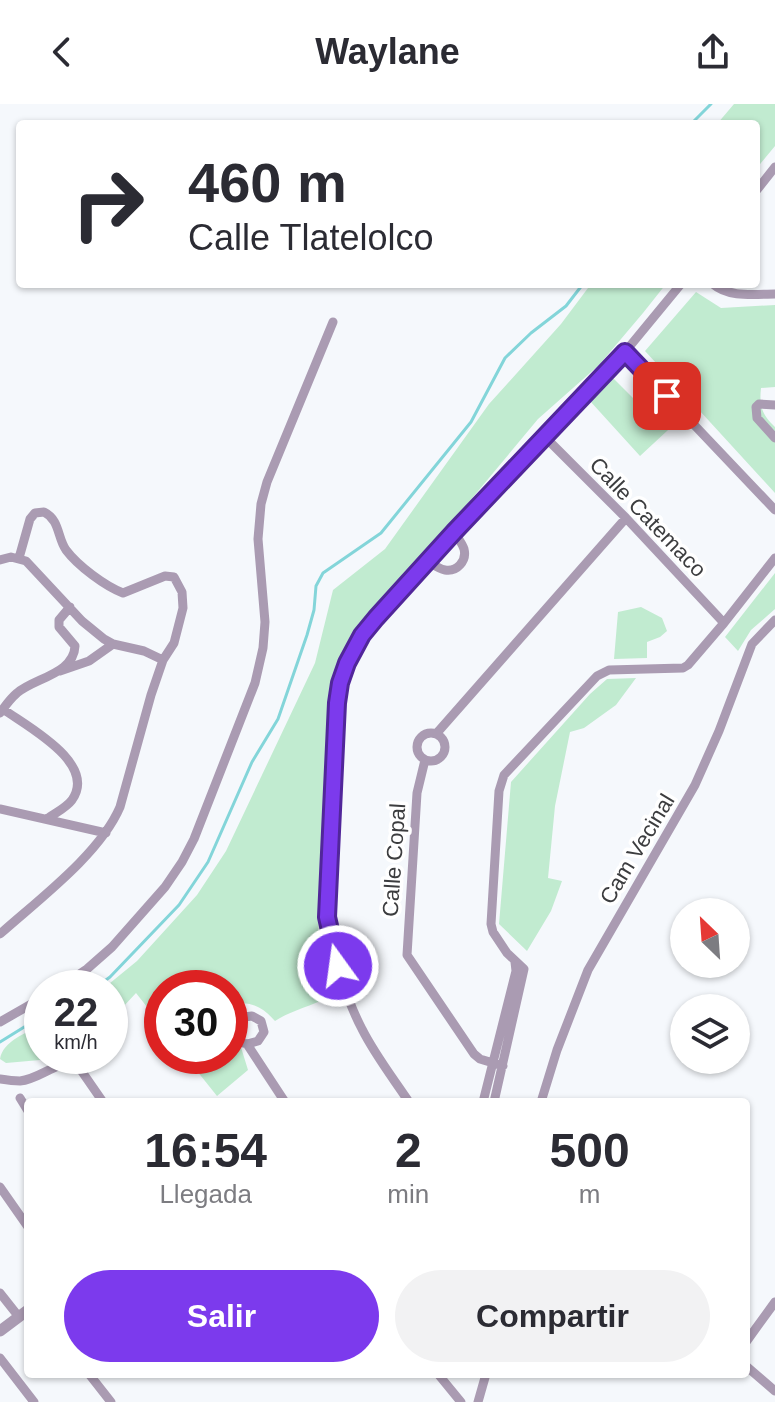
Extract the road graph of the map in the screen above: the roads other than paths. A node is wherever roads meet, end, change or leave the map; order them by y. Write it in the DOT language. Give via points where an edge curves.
graph roads {
  1 [pos="775,167"];
  2 [pos="760,186"];
  3 [pos="678,288"];
  4 [pos="718,288"];
  5 [pos="775,294"];
  6 [pos="333,322"];
  7 [pos="625,352"];
  8 [pos="775,405"];
  9 [pos="544,436"];
  10 [pos="775,438"];
  11 [pos="775,510"];
  12 [pos="626,518"];
  13 [pos="454,532"];
  14 [pos="19,558"];
  15 [pos="775,558"];
  16 [pos="0,560"];
  17 [pos="427,561"];
  18 [pos="70,607"];
  19 [pos="775,620"];
  20 [pos="724,623"];
  21 [pos="113,644"];
  22 [pos="163,660"];
  23 [pos="60,671"];
  24 [pos="1,711"];
  25 [pos="436,734"];
  26 [pos="425,760"];
  27 [pos="0,809"];
  28 [pos="47,819"];
  29 [pos="106,833"];
  30 [pos="0,934"];
  31 [pos="515,962"];
  32 [pos="86,970"];
  33 [pos="24,1008"];
  34 [pos="0,1022"];
  35 [pos="248,1046"];
  36 [pos="498,1065"];
  37 [pos="0,1079"];
  38 [pos="20,1098"];
  39 [pos="100,1098"];
  40 [pos="282,1098"];
  41 [pos="406,1098"];
  42 [pos="485,1098"];
  43 [pos="494,1098"];
  44 [pos="542,1098"];
  45 [pos="24,1104"];
  46 [pos="0,1187"];
  47 [pos="24,1221"];
  48 [pos="0,1293"];
  49 [pos="775,1302"];
  50 [pos="23,1314"];
  51 [pos="0,1331"];
  52 [pos="750,1336"];
  53 [pos="0,1358"];
  54 [pos="750,1369"];
  55 [pos="92,1378"];
  56 [pos="441,1378"];
  57 [pos="485,1378"];
  58 [pos="775,1391"];
  59 [pos="34,1402"];
  60 [pos="111,1402"];
  61 [pos="461,1402"];
  62 [pos="478,1402"];
  1 -- 2 [label="street"];
  3 -- 7 [label="street"];
  4 -- 5 [label="street"];
  6 -- 32 [label="street" via="261,504 258,539 265,622 255,683 194,839 175,874"];
  7 -- 9 [label="street"];
  7 -- 11 [label="street"];
  8 -- 10 [label="street" via="756,407 757,418"];
  9 -- 12 [label="street, Calle Catemaco"];
  9 -- 13 [label="street"];
  12 -- 20 [label="street, Calle Catemaco"];
  12 -- 25 [label="street"];
  13 -- 17 [label="street"];
  13 -- 17 [label="street" via="464,550 461,564 447,571"];
  14 -- 16 [label="street"];
  14 -- 18 [label="street"];
  14 -- 22 [label="street" via="32,515 44,512 54,518 68,552 110,588 123,593 174,577 183,608 174,643"];
  15 -- 20 [label="street"];
  17 -- 41 [label="street" via="368,628 340,683 327,903 348,998 363,1033"];
  18 -- 21 [label="street"];
  18 -- 23 [label="street" via="59,627 76,649"];
  19 -- 44 [label="street, Cam Vecinal" via="752,644 695,785 588,970"];
  20 -- 31 [label="street" via="683,668 609,670 597,676 504,775 491,924"];
  21 -- 22 [label="street"];
  21 -- 23 [label="street" via="89,661"];
  22 -- 29 [label="street" via="120,807"];
  23 -- 24 [label="street" via="18,692"];
  24 -- 28 [label="street" via="58,747 75,768 74,796"];
  25 -- 26 [label="street" via="427,733 418,741 418,754"];
  25 -- 26 [label="street" via="443,739 444,752 438,759"];
  26 -- 36 [label="street, Calle Copal" via="417,793 407,955 474,1054"];
  27 -- 28 [label="street"];
  28 -- 29 [label="street"];
  29 -- 30 [label="street"];
  31 -- 36 [label="street"];
  31 -- 36 [label="street" via="524,969"];
  33 -- 34 [label="street"];
  35 -- 40 [label="street"];
  36 -- 42 [label="street"];
  36 -- 43 [label="street"];
  37 -- 39 [label="street" via="18,1081 76,1063"];
  38 -- 45 [label="street"];
  46 -- 47 [label="street"];
  48 -- 50 [label="street"];
  49 -- 52 [label="street"];
  50 -- 51 [label="street"];
  53 -- 59 [label="street"];
  54 -- 58 [label="street"];
  55 -- 60 [label="street"];
  56 -- 61 [label="street"];
  57 -- 62 [label="street"];
}
